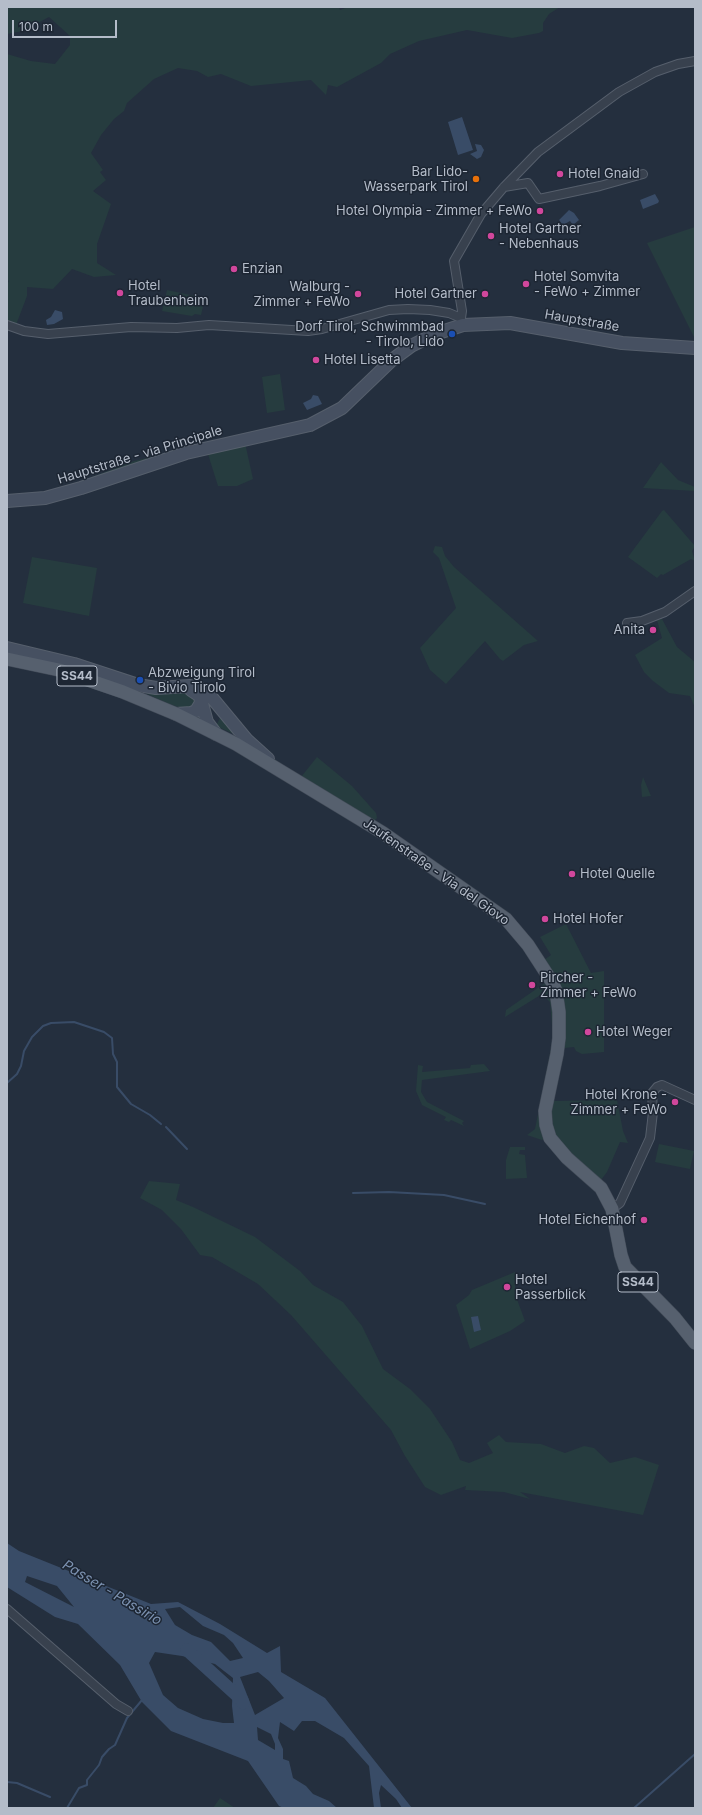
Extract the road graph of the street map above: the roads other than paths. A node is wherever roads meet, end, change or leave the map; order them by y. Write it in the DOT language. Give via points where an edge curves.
graph roads {
  1 [pos="695,61"];
  2 [pos="643,174"];
  3 [pos="504,187"];
  4 [pos="462,322"];
  5 [pos="7,325"];
  6 [pos="695,348"];
  7 [pos="7,501"];
  8 [pos="695,591"];
  9 [pos="627,623"];
  10 [pos="7,648"];
  11 [pos="7,659"];
  12 [pos="184,687"];
  13 [pos="200,696"];
  14 [pos="213,699"];
  15 [pos="176,714"];
  16 [pos="207,728"];
  17 [pos="295,779"];
  18 [pos="695,1100"];
  19 [pos="612,1209"];
  20 [pos="695,1343"];
  21 [pos="7,1609"];
  22 [pos="128,1711"];
  1 -- 3 [label="street" via="654,72 619,92 538,152"];
  2 -- 3 [label="street" via="539,199 528,183"];
  3 -- 4 [label="street" via="481,214 454,261"];
  4 -- 5 [label="street" via="454,315 408,308 390,310 308,331 209,326 131,327 48,334 24,331"];
  4 -- 6 [label="street, Hauptstraße" via="510,323 622,343"];
  4 -- 7 [label="street, Hauptstraße - via Principale" via="411,346 392,360 342,408 310,425 186,453 45,498"];
  8 -- 9 [label="street" via="662,613"];
  10 -- 12 [label="street" via="74,664 138,685 156,688"];
  11 -- 15 [label="main road, Jaufenstraße - Via del Giovo / SS44" via="82,678"];
  12 -- 13 [label="street"];
  12 -- 14 [label="street" via="199,688"];
  13 -- 15 [label="street" via="201,703 196,711"];
  13 -- 16 [label="street"];
  14 -- 16 [label="street" via="217,715"];
  14 -- 17 [label="street" via="247,740"];
  15 -- 16 [label="main road, Jaufenstraße - Via del Giovo / SS44"];
  16 -- 17 [label="main road, Jaufenstraße - Via del Giovo / SS44"];
  17 -- 19 [label="main road, Jaufenstraße - Via del Giovo / SS44" via="383,833 456,883 506,919 528,945 552,982 559,1012 557,1054 545,1110 550,1138 567,1158 597,1183"];
  18 -- 19 [label="street" via="662,1085 652,1092 650,1138 620,1203"];
  19 -- 20 [label="main road, Jaufenstraße - Via del Giovo / SS44" via="625,1267 675,1318"];
  21 -- 22 [label="street" via="116,1704"];
}
